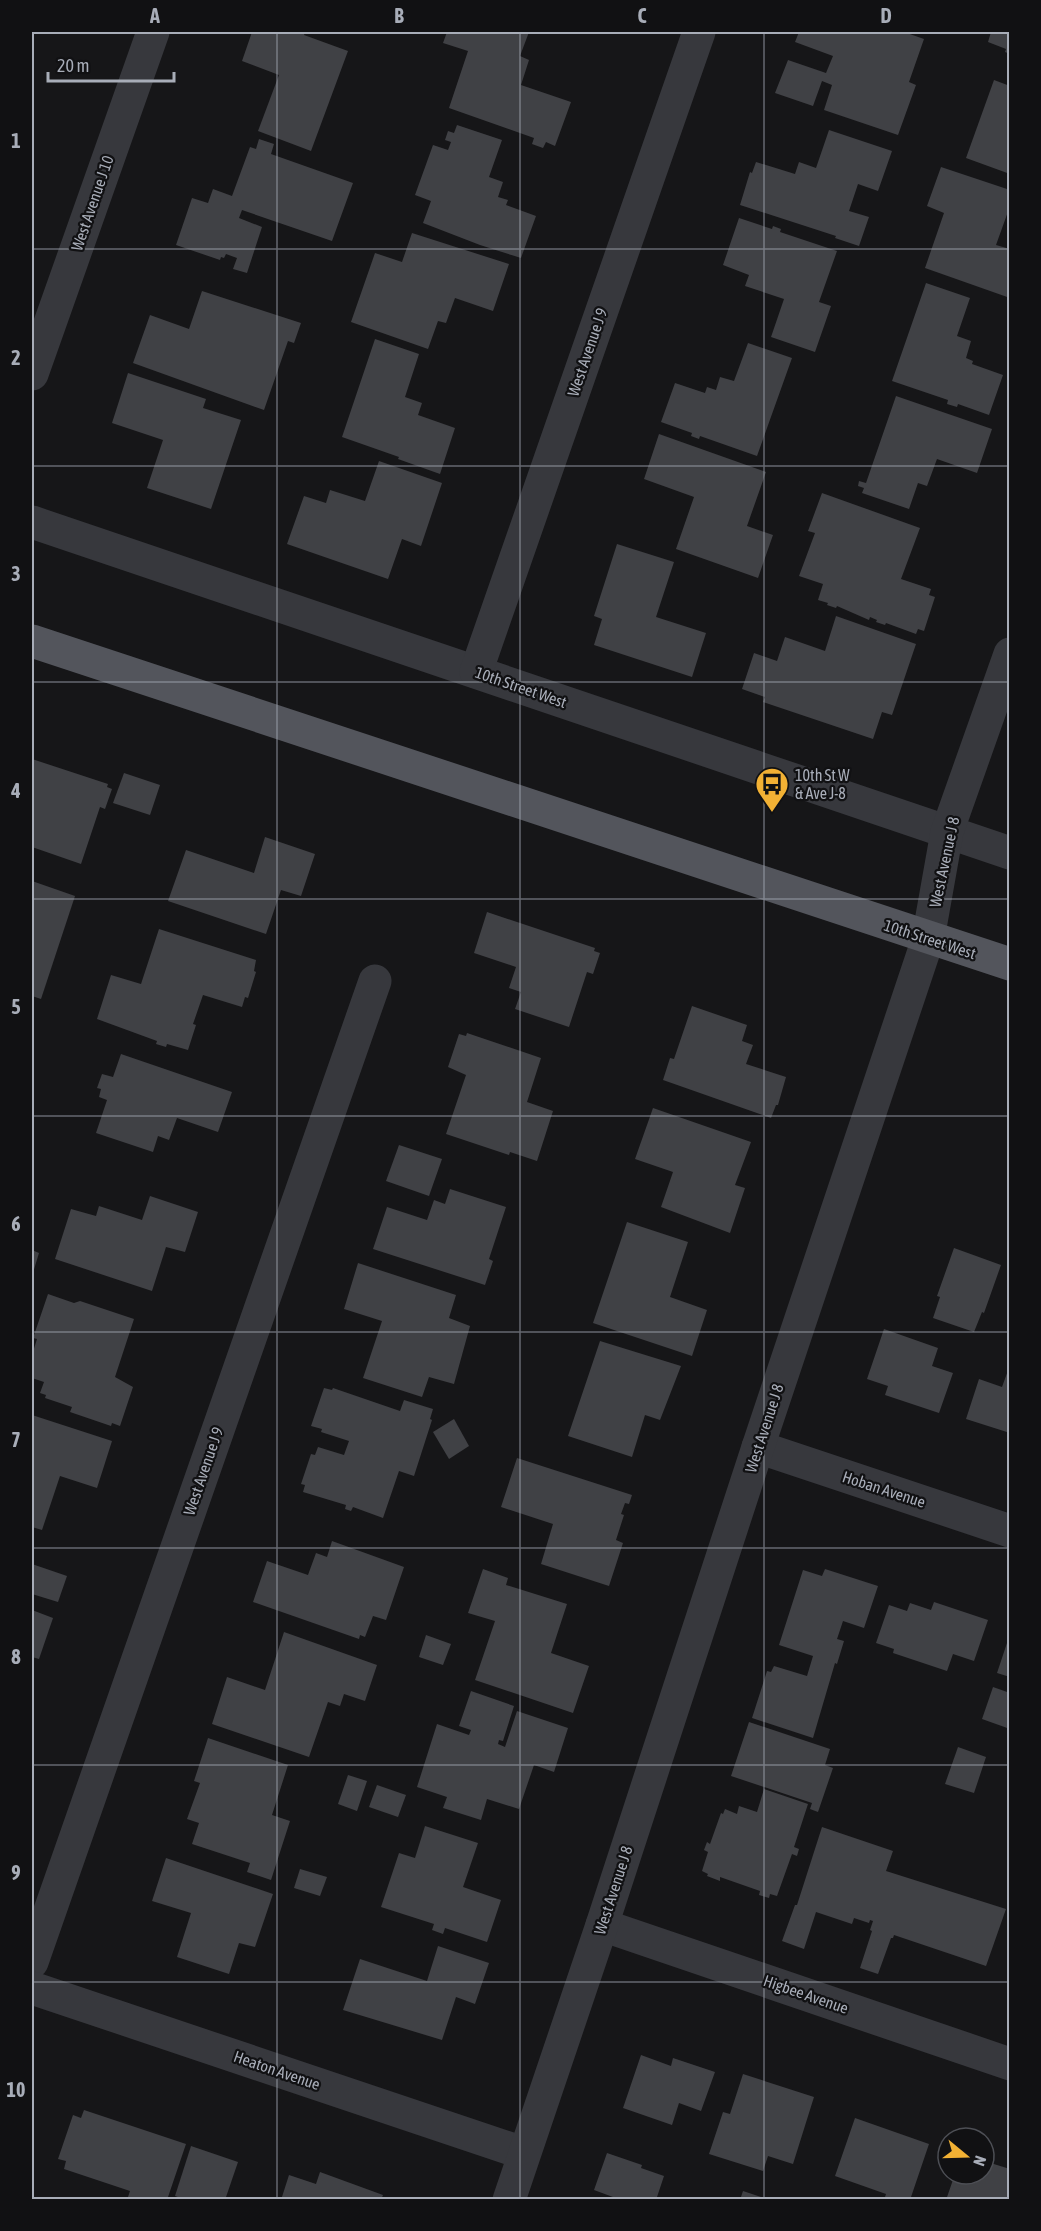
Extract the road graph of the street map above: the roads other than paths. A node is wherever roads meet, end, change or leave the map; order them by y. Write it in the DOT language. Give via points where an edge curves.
graph roads {
  1 [pos="153,32"];
  2 [pos="699,32"];
  3 [pos="32,374"];
  4 [pos="32,522"];
  5 [pos="32,641"];
  6 [pos="1010,654"];
  7 [pos="476,672"];
  8 [pos="947,832"];
  9 [pos="1010,853"];
  10 [pos="928,939"];
  11 [pos="1010,964"];
  12 [pos="375,981"];
  13 [pos="758,1447"];
  14 [pos="1010,1531"];
  15 [pos="602,1925"];
  16 [pos="32,1962"];
  17 [pos="32,1988"];
  18 [pos="1010,2064"];
  19 [pos="523,2153"];
  20 [pos="509,2199"];
  1 -- 3 [label="street, West Avenue J 10"];
  2 -- 7 [label="street, West Avenue J 9"];
  4 -- 7 [label="street, 10th Street West"];
  5 -- 10 [label="main road, 10th Street West"];
  6 -- 8 [label="street, West Avenue J 8"];
  7 -- 8 [label="street, 10th Street West"];
  8 -- 9 [label="street, 10th Street West"];
  8 -- 10 [label="street, West Avenue J 8"];
  10 -- 11 [label="main road, 10th Street West"];
  10 -- 13 [label="street, West Avenue J 8"];
  12 -- 16 [label="street, West Avenue J 9"];
  13 -- 14 [label="street, Hoban Avenue"];
  13 -- 15 [label="street, West Avenue J 8"];
  15 -- 18 [label="street, Higbee Avenue"];
  15 -- 19 [label="street, West Avenue J 8"];
  17 -- 19 [label="street, Heaton Avenue"];
  19 -- 20 [label="street, West Avenue J 8"];
}
